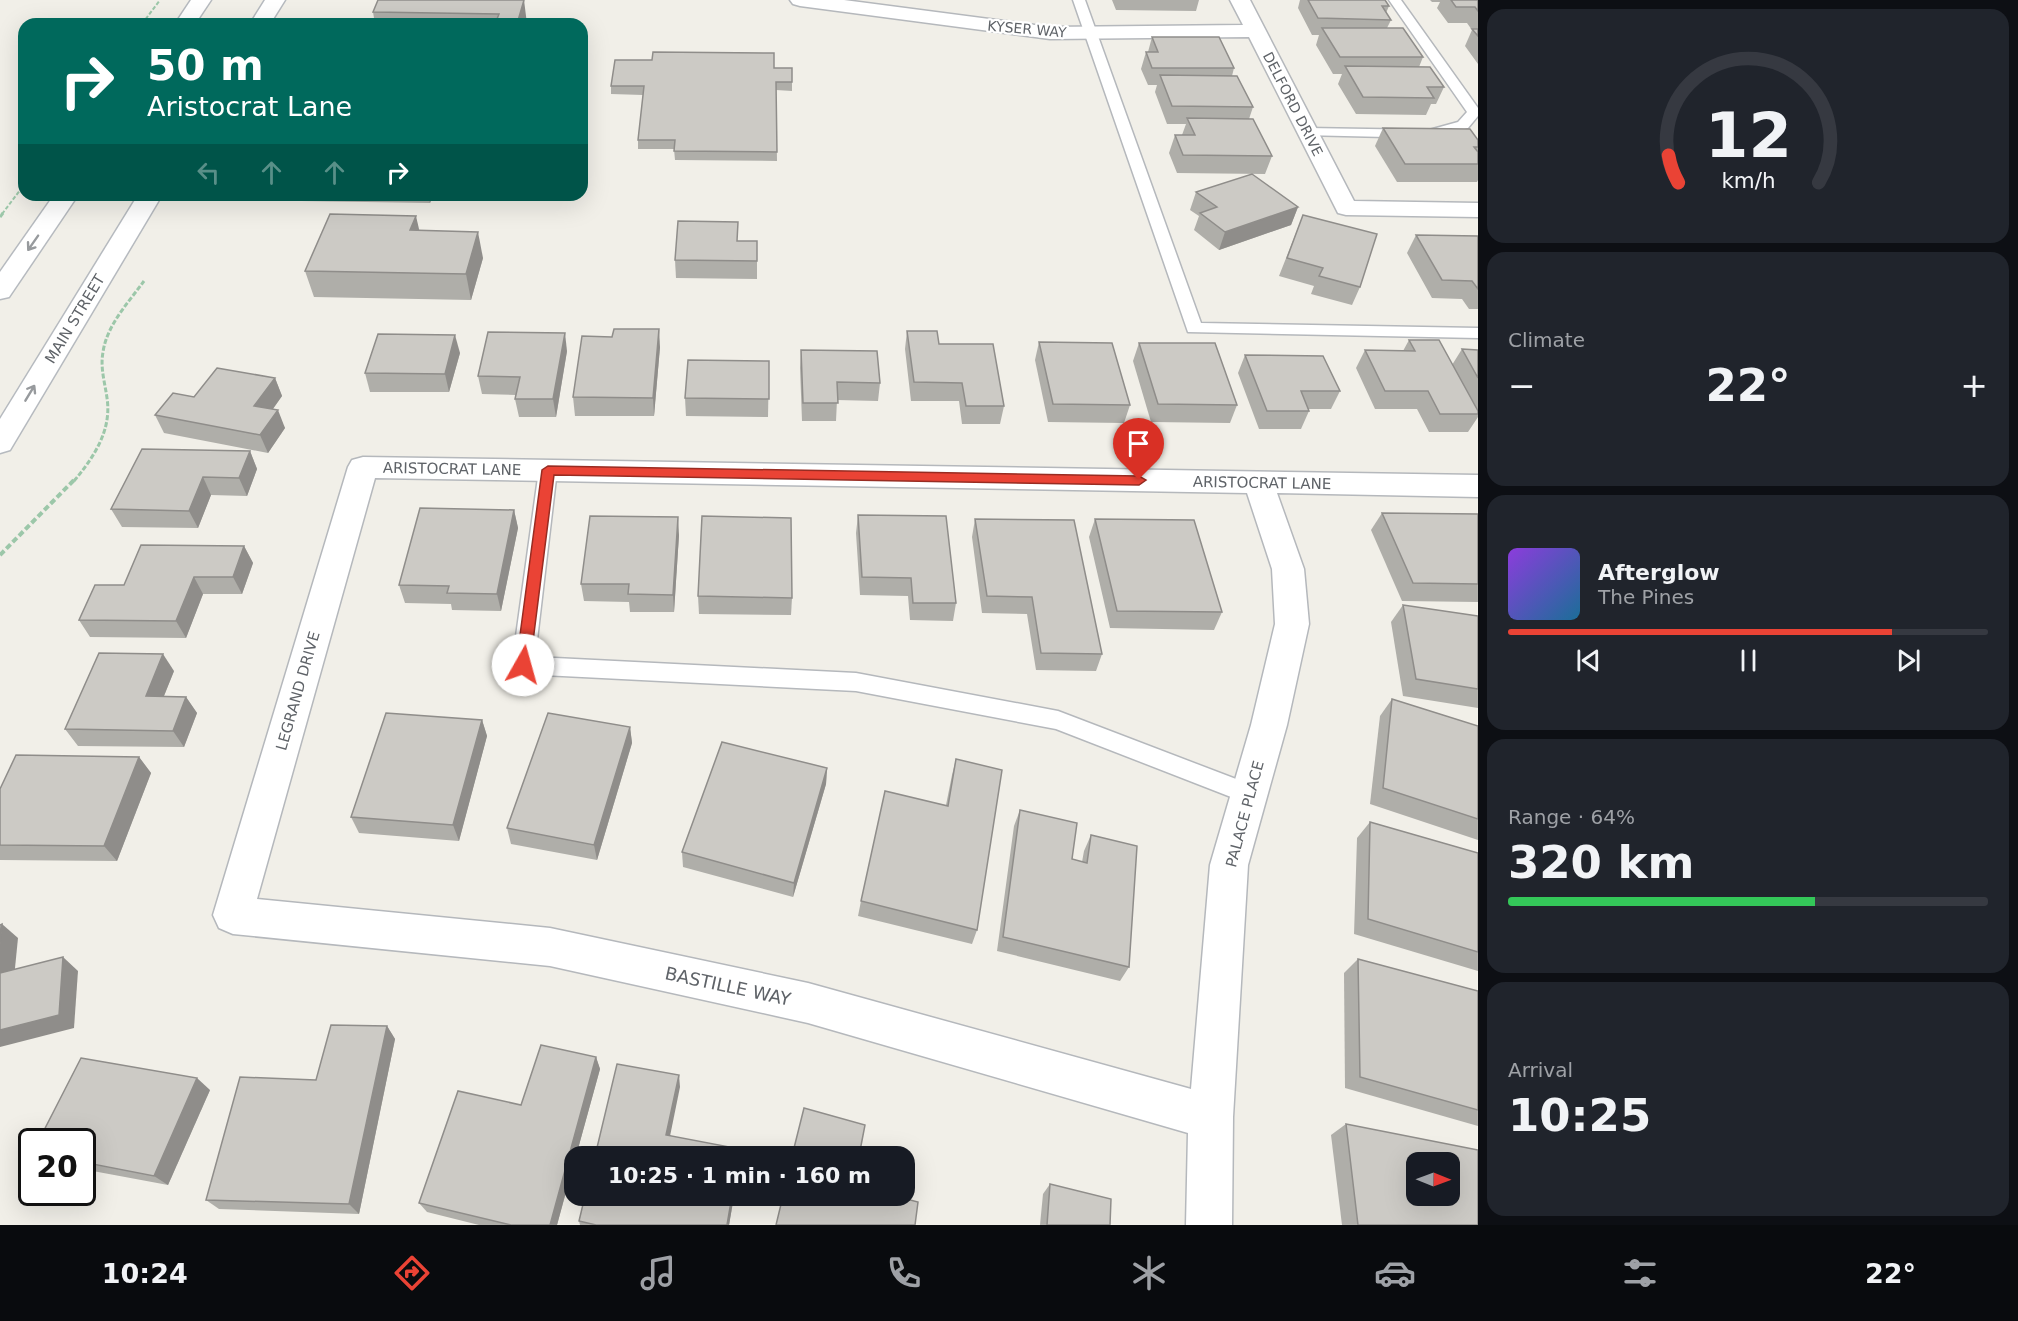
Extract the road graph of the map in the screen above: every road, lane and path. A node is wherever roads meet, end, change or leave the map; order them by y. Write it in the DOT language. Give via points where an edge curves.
graph roads {
  1 [pos="160,0"];
  2 [pos="201,0"];
  3 [pos="275,0"];
  4 [pos="800,0"];
  5 [pos="1079,0"];
  6 [pos="1240,0"];
  7 [pos="1395,0"];
  8 [pos="146,18"];
  9 [pos="189,18"];
  10 [pos="264,18"];
  11 [pos="1256,31"];
  12 [pos="1089,32"];
  13 [pos="1307,132"];
  14 [pos="18,192"];
  15 [pos="62,201"];
  16 [pos="146,201"];
  17 [pos="1478,210"];
  18 [pos="0,217"];
  19 [pos="144,281"];
  20 [pos="0,291"];
  21 [pos="1478,333"];
  22 [pos="0,443"];
  23 [pos="363,467"];
  24 [pos="548,470"];
  25 [pos="1258,483"];
  26 [pos="1478,486"];
  27 [pos="0,555"];
  28 [pos="1249,794"];
  29 [pos="232,915"];
  30 [pos="1211,1117"];
  31 [pos="1209,1225"];
  1 -- 8 [label="path"];
  2 -- 9 [label="street"];
  3 -- 10 [label="street"];
  4 -- 12 [label="street, KYSER WAY" via="1050,33"];
  5 -- 12 [label="lane"];
  6 -- 11 [label="street, DELFORD DRIVE"];
  7 -- 13 [label="lane" via="1474,112 1463,125 1429,134"];
  11 -- 12 [label="street, KYSER WAY"];
  11 -- 13 [label="street, DELFORD DRIVE"];
  12 -- 21 [label="lane" via="1194,328"];
  13 -- 17 [label="street, DELFORD DRIVE" via="1346,208"];
  14 -- 18 [label="path"];
  15 -- 20 [label="street, one-way"];
  22 -- 16 [label="street, MAIN STREET, one-way"];
  19 -- 27 [label="path" via="110,332 102,361 108,422 96,451 78,478"];
  23 -- 24 [label="street, ARISTOCRAT LANE"];
  23 -- 29 [label="street, LEGRAND DRIVE"];
  24 -- 25 [label="street, ARISTOCRAT LANE"];
  24 -- 28 [label="lane" via="523,665 856,682 1058,720"];
  25 -- 26 [label="street, ARISTOCRAT LANE"];
  25 -- 28 [label="street, PALACE PLACE" via="1288,569 1292,624"];
  28 -- 30 [label="street, PALACE PLACE" via="1229,865"];
  29 -- 30 [label="street, BASTILLE WAY" via="550,947 808,1003"];
  30 -- 31 [label="street, PALACE PLACE"];
}
